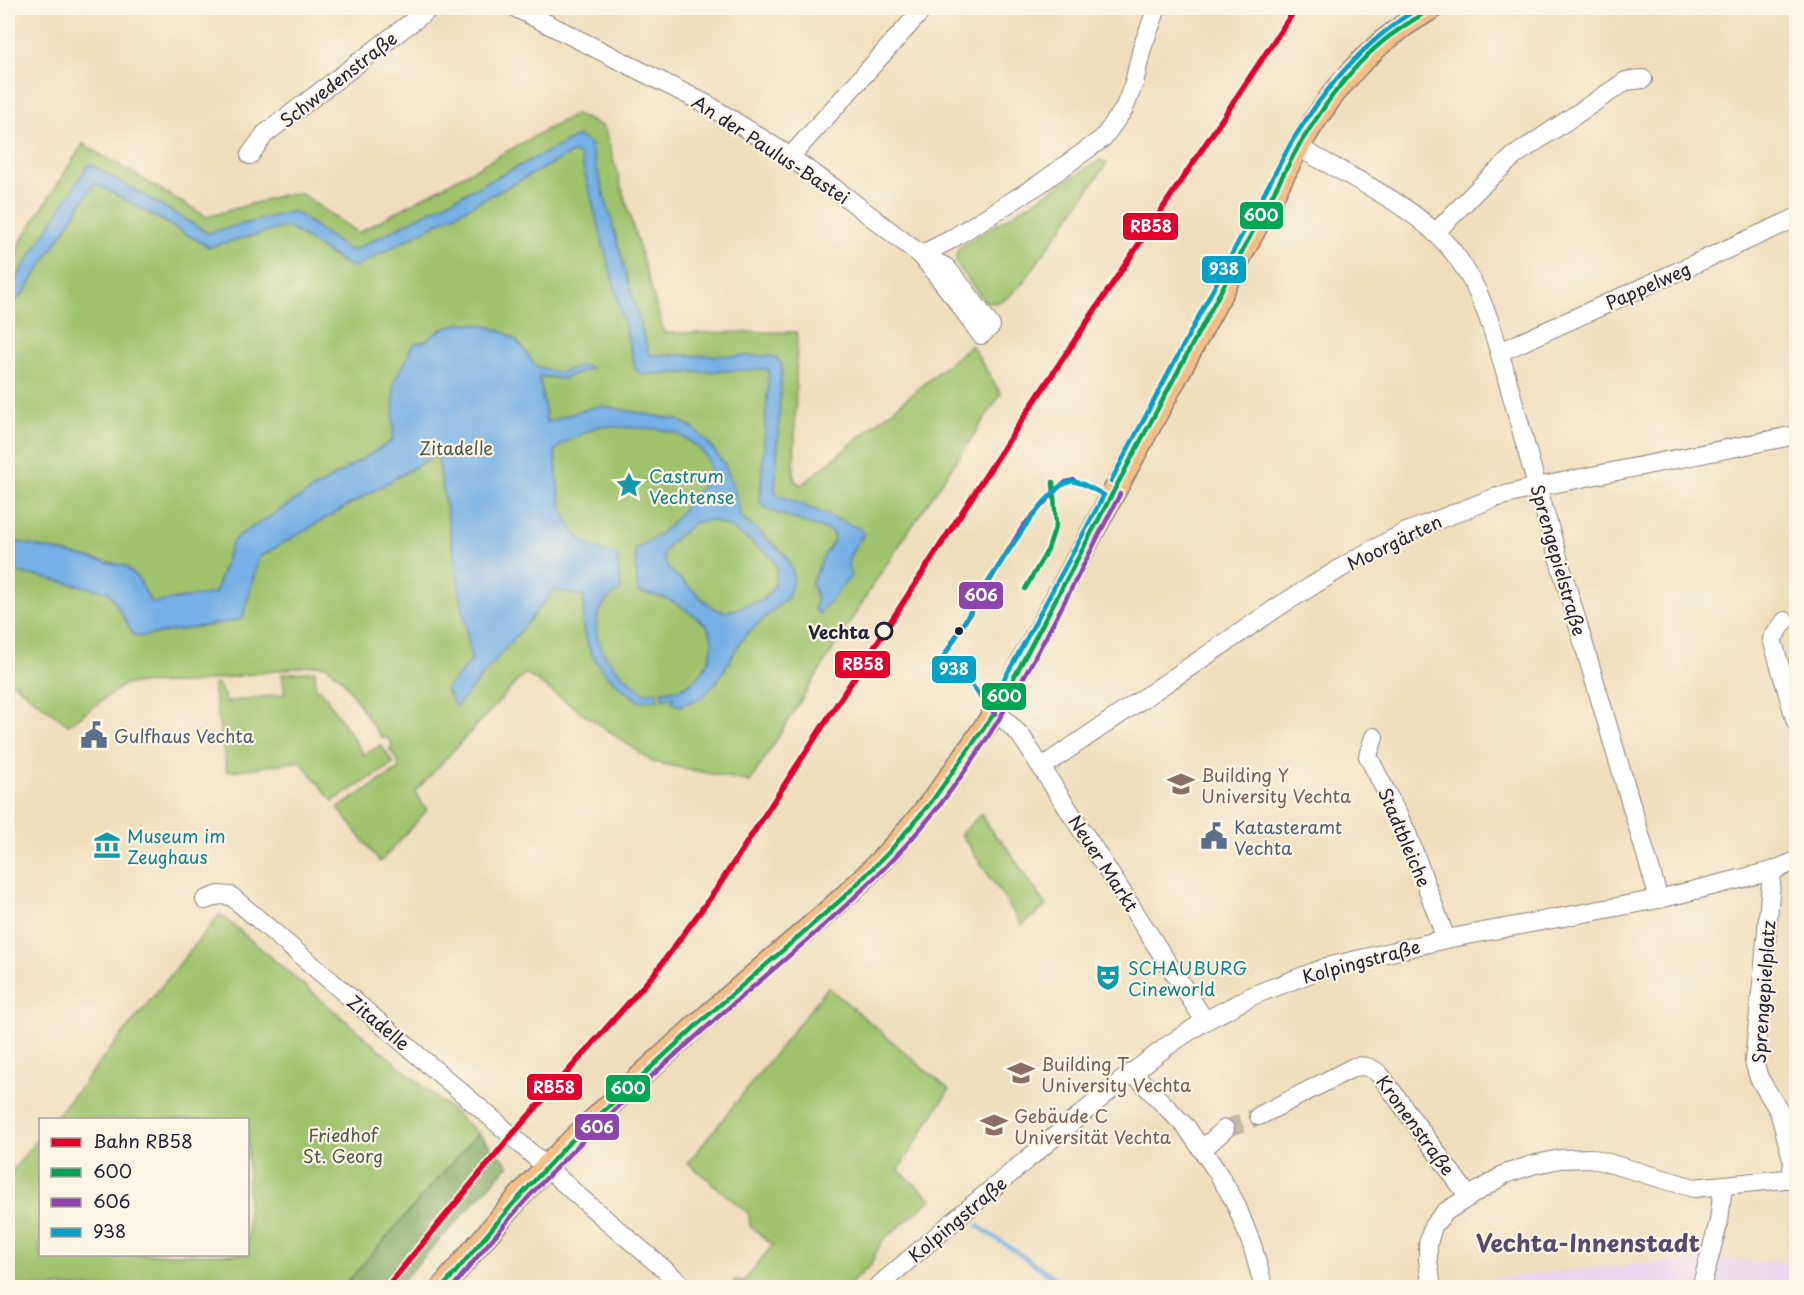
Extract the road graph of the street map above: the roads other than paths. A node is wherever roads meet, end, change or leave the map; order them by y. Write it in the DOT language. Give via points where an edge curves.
graph roads {
  1 [pos="430,8"];
  2 [pos="516,8"];
  3 [pos="924,8"];
  4 [pos="1157,8"];
  5 [pos="1432,8"];
  6 [pos="1643,79"];
  7 [pos="1298,147"];
  8 [pos="250,155"];
  9 [pos="790,157"];
  10 [pos="1797,218"];
  11 [pos="1435,233"];
  12 [pos="921,255"];
  13 [pos="986,331"];
  14 [pos="1500,352"];
  15 [pos="1797,435"];
  16 [pos="1538,487"];
  17 [pos="1785,621"];
  18 [pos="996,711"];
  19 [pos="1797,722"];
  20 [pos="1374,737"];
  21 [pos="1042,767"];
  22 [pos="1797,861"];
  23 [pos="1772,871"];
  24 [pos="1659,899"];
  25 [pos="205,900"];
  26 [pos="1446,939"];
  27 [pos="1205,1021"];
  28 [pos="1133,1073"];
  29 [pos="1259,1116"];
  30 [pos="1225,1129"];
  31 [pos="1203,1149"];
  32 [pos="546,1167"];
  33 [pos="1794,1178"];
  34 [pos="1723,1186"];
  35 [pos="1468,1197"];
  36 [pos="442,1287"];
  37 [pos="686,1287"];
  38 [pos="876,1287"];
  39 [pos="1264,1287"];
  40 [pos="1432,1287"];
  41 [pos="1701,1287"];
  1 -- 8 [label="street, Schwedenstraße" via="265,134"];
  2 -- 9 [label="street, An der Paulus-Bastei" via="710,106"];
  3 -- 9 [label="street"];
  4 -- 12 [label="street" via="1124,109 1103,138 1041,183"];
  5 -- 7 [label="main road" via="1381,43 1357,66"];
  6 -- 11 [label="street" via="1626,81 1514,156"];
  7 -- 11 [label="street, Sprengepielstraße" via="1378,191"];
  7 -- 18 [label="main road"];
  9 -- 12 [label="street, An der Paulus-Bastei"];
  10 -- 14 [label="street, Pappelweg"];
  11 -- 14 [label="street, Sprengepielstraße" via="1473,281"];
  12 -- 13 [label="street, An der Paulus-Bastei"];
  14 -- 16 [label="street, Sprengepielstraße"];
  15 -- 16 [label="street, Moorgärten"];
  16 -- 21 [label="street, Moorgärten" via="1448,515 1359,557 1281,605"];
  16 -- 24 [label="street, Sprengepielstraße"];
  17 -- 19 [label="street" via="1772,639"];
  18 -- 21 [label="street, Neuer Markt" via="1021,736"];
  18 -- 32 [label="main road" via="948,781 889,853"];
  20 -- 26 [label="street, Stadtbleiche" via="1368,756 1407,833"];
  21 -- 27 [label="street, Neuer Markt"];
  22 -- 23 [label="street, Kolpingstraße"];
  23 -- 24 [label="street, Kolpingstraße"];
  23 -- 33 [label="street, Sprengepielplatz" via="1754,1061 1759,1078 1779,1111"];
  24 -- 26 [label="street, Kolpingstraße"];
  25 -- 32 [label="street, Zitadelle" via="231,896"];
  26 -- 27 [label="street, Kolpingstraße" via="1327,967 1254,995"];
  27 -- 28 [label="street, Kolpingstraße"];
  28 -- 31 [label="street"];
  28 -- 38 [label="street, Kolpingstraße"];
  29 -- 35 [label="street, Kronenstraße" via="1364,1065 1381,1076"];
  30 -- 31 [label="street"];
  31 -- 39 [label="street" via="1235,1202"];
  32 -- 36 [label="main road"];
  32 -- 37 [label="street, Zitadelle"];
  33 -- 34 [label="street"];
  34 -- 35 [label="street" via="1694,1188 1591,1158 1560,1159 1505,1174"];
  34 -- 41 [label="street" via="1719,1221"];
  35 -- 40 [label="street" via="1444,1212 1433,1227 1428,1244"];
}
